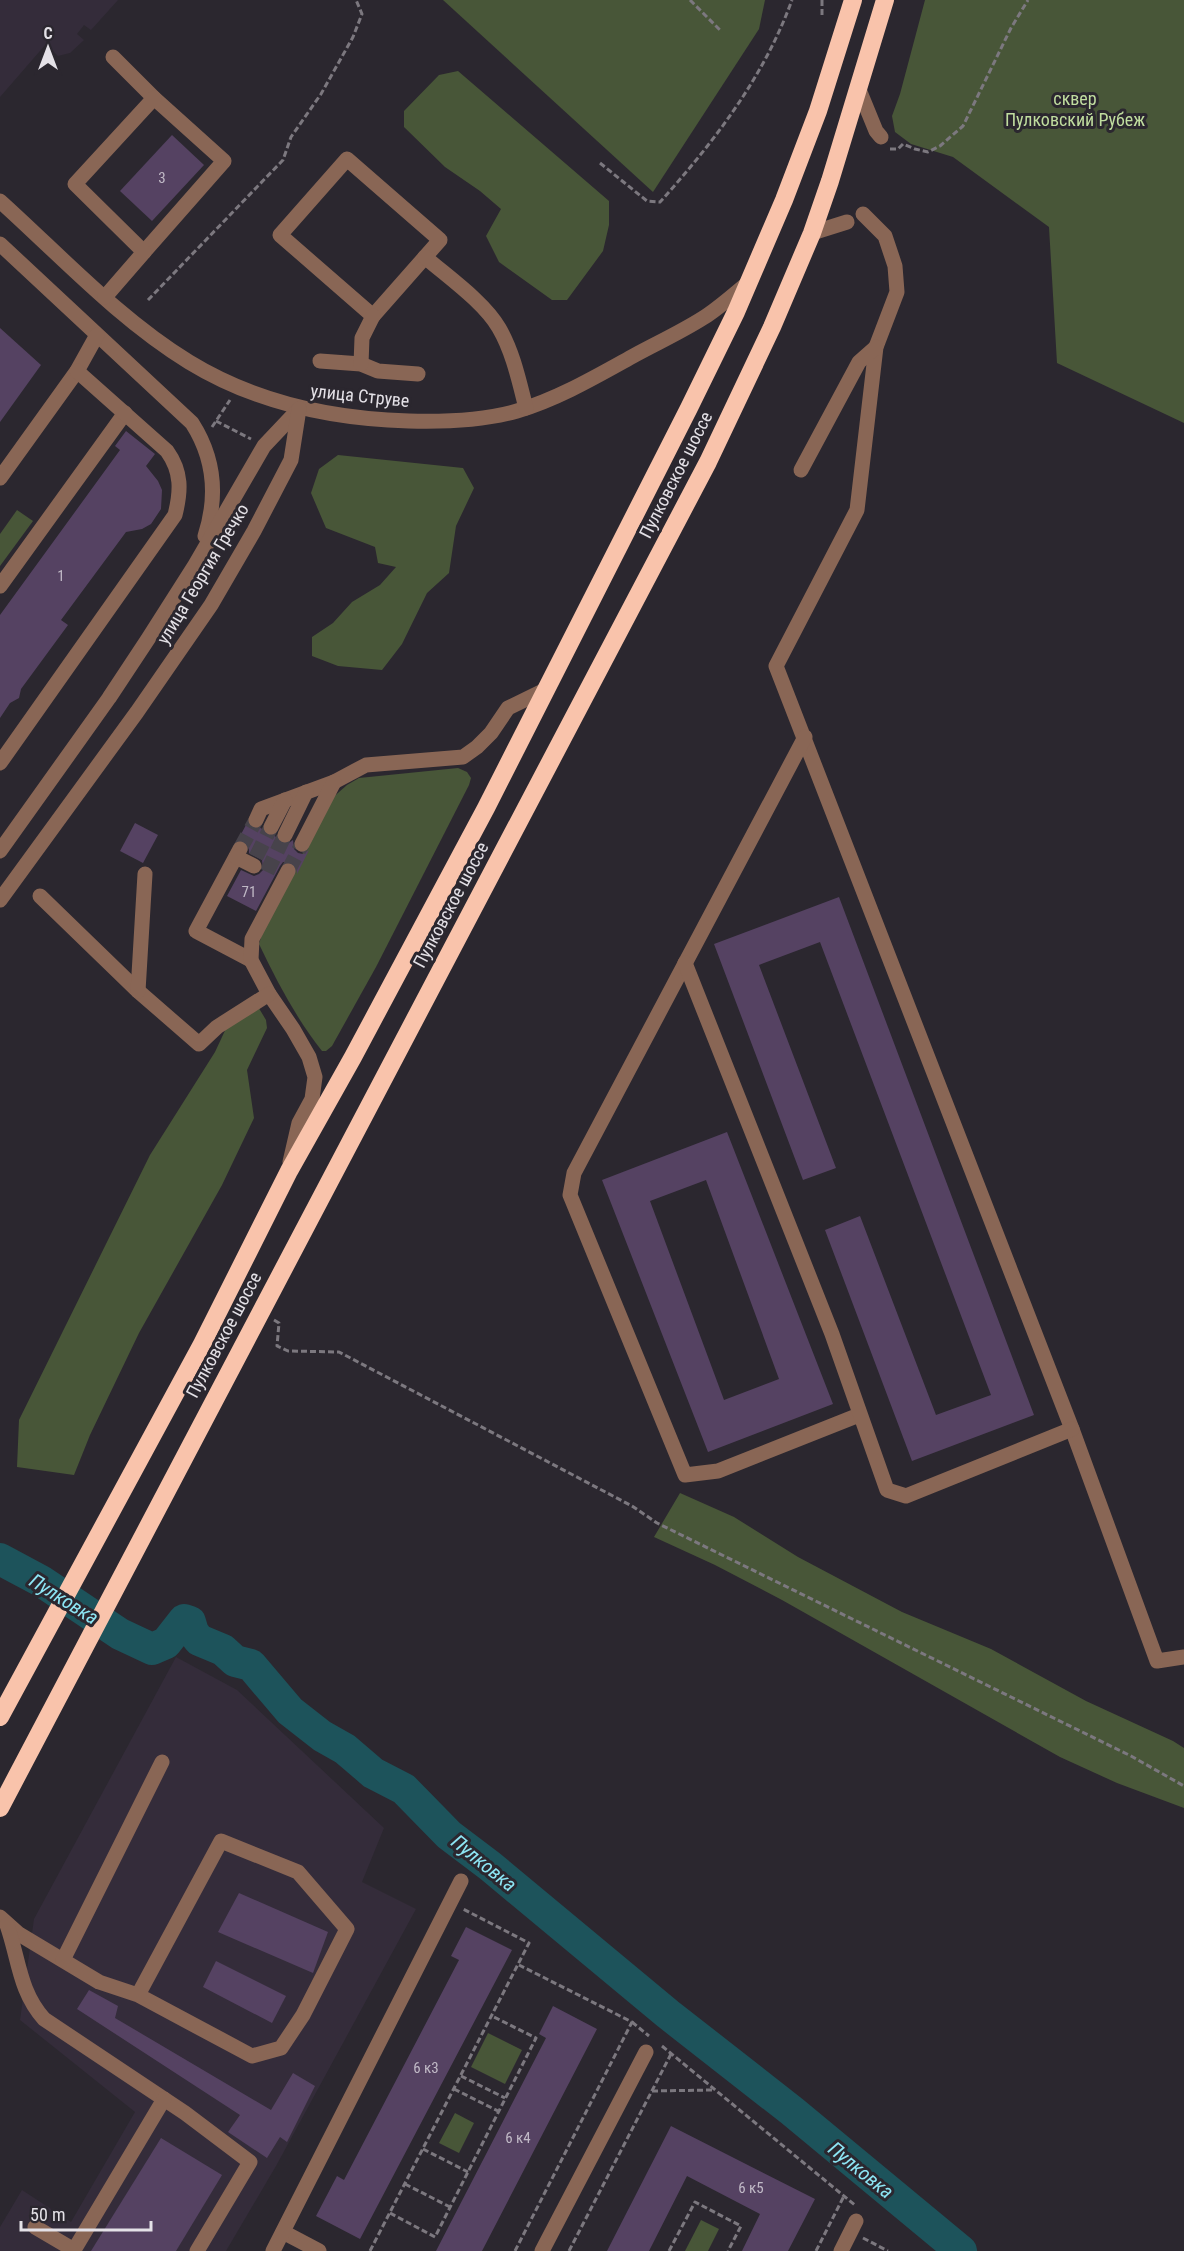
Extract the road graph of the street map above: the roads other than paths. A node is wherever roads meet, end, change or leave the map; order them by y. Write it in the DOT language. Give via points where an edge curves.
graph roads {
  1 [pos="853,0"];
  2 [pos="885,0"];
  3 [pos="113,57"];
  4 [pos="858,87"];
  5 [pos="154,98"];
  6 [pos="883,143"];
  7 [pos="0,201"];
  8 [pos="863,214"];
  9 [pos="847,222"];
  10 [pos="812,234"];
  11 [pos="0,244"];
  12 [pos="144,252"];
  13 [pos="425,257"];
  14 [pos="750,281"];
  15 [pos="105,297"];
  16 [pos="373,316"];
  17 [pos="97,335"];
  18 [pos="876,347"];
  19 [pos="320,361"];
  20 [pos="361,364"];
  21 [pos="77,371"];
  22 [pos="418,374"];
  23 [pos="526,408"];
  24 [pos="299,409"];
  25 [pos="125,413"];
  26 [pos="801,470"];
  27 [pos="0,478"];
  28 [pos="195,565"];
  29 [pos="0,586"];
  30 [pos="545,690"];
  31 [pos="805,737"];
  32 [pos="0,763"];
  33 [pos="334,782"];
  34 [pos="306,792"];
  35 [pos="285,801"];
  36 [pos="256,820"];
  37 [pos="271,827"];
  38 [pos="285,835"];
  39 [pos="302,844"];
  40 [pos="0,851"];
  41 [pos="254,862"];
  42 [pos="145,874"];
  43 [pos="280,875"];
  44 [pos="40,896"];
  45 [pos="0,900"];
  46 [pos="251,960"];
  47 [pos="685,963"];
  48 [pos="138,991"];
  49 [pos="269,994"];
  50 [pos="288,1171"];
  51 [pos="859,1416"];
  52 [pos="1072,1429"];
  53 [pos="1184,1657"];
  54 [pos="0,1717"];
  55 [pos="162,1762"];
  56 [pos="0,1808"];
  57 [pos="461,1881"];
  58 [pos="6,1930"];
  59 [pos="63,1960"];
  60 [pos="138,1995"];
  61 [pos="646,2052"];
  62 [pos="164,2099"];
  63 [pos="862,2220"];
  64 [pos="35,2227"];
  65 [pos="283,2232"];
  66 [pos="197,2251"];
  67 [pos="273,2251"];
  68 [pos="320,2251"];
  69 [pos="542,2251"];
  70 [pos="841,2251"];
  1 -- 14 [label="highway, Пулковское шоссе" via="818,111"];
  2 -- 4 [label="highway, Пулковское шоссе"];
  3 -- 5 [label="street"];
  4 -- 6 [label="street"];
  4 -- 10 [label="highway, Пулковское шоссе"];
  5 -- 12 [label="street" via="75,184"];
  5 -- 12 [label="street" via="224,161"];
  7 -- 15 [label="street, улица Струве"];
  8 -- 18 [label="street" via="885,236 895,266 897,292"];
  9 -- 10 [label="street"];
  10 -- 56 [label="highway, Пулковское шоссе" via="708,462"];
  11 -- 17 [label="street"];
  12 -- 15 [label="street"];
  13 -- 16 [label="street"];
  13 -- 16 [label="street" via="440,240 347,159 280,235"];
  13 -- 23 [label="street" via="486,310 499,328"];
  14 -- 23 [label="street, улица Струве" via="703,318 584,382"];
  14 -- 30 [label="highway, Пулковское шоссе" via="690,408"];
  15 -- 24 [label="street, улица Струве" via="146,334 191,363 239,388"];
  16 -- 20 [label="street" via="362,338"];
  17 -- 21 [label="street"];
  17 -- 28 [label="street" via="192,423 205,446 213,481 210,520"];
  18 -- 26 [label="street" via="859,362"];
  18 -- 31 [label="street" via="857,510 776,666"];
  19 -- 20 [label="street"];
  20 -- 22 [label="street" via="378,371"];
  21 -- 25 [label="street"];
  21 -- 27 [label="street"];
  23 -- 24 [label="street, улица Струве" via="491,417 425,422 355,418"];
  24 -- 28 [label="street, улица Георгия Гречко" via="264,446"];
  24 -- 45 [label="street, улица Георгия Гречко" via="291,460 211,605"];
  25 -- 29 [label="street"];
  25 -- 32 [label="street" via="174,461 180,486 175,515"];
  28 -- 40 [label="street" via="109,698"];
  30 -- 33 [label="street" via="508,708 490,733 463,757 366,765"];
  30 -- 50 [label="highway, Пулковское шоссе" via="436,901"];
  31 -- 47 [label="street"];
  31 -- 52 [label="street"];
  33 -- 34 [label="street"];
  33 -- 39 [label="street"];
  34 -- 35 [label="street"];
  34 -- 38 [label="street"];
  35 -- 36 [label="street" via="261,809"];
  35 -- 37 [label="street"];
  41 -- 46 [label="street" via="238,853 196,932"];
  42 -- 48 [label="street"];
  43 -- 46 [label="street" via="252,939"];
  44 -- 48 [label="street"];
  46 -- 49 [label="street"];
  47 -- 51 [label="street" via="832,1334"];
  47 -- 51 [label="street" via="574,1173 570,1195 685,1475 718,1471"];
  48 -- 49 [label="street" via="199,1044 217,1027"];
  49 -- 50 [label="street" via="309,1057 315,1077 312,1099 299,1123"];
  50 -- 54 [label="highway, Пулковское шоссе" via="202,1344"];
  51 -- 52 [label="street" via="887,1490 906,1496"];
  52 -- 53 [label="street" via="1156,1661"];
  55 -- 59 [label="street"];
  57 -- 65 [label="street"];
  58 -- 59 [label="street"];
  58 -- 62 [label="street" via="17,1954 26,1993 44,2019"];
  59 -- 60 [label="street" via="99,1982"];
  60 -- 60 [label="street" via="252,2056 281,2048 347,1929 298,1872 221,1840"];
  61 -- 69 [label="street"];
  62 -- 64 [label="street" via="74,2250"];
  62 -- 66 [label="street" via="250,2162"];
  63 -- 70 [label="street"];
  65 -- 67 [label="street"];
  65 -- 68 [label="street"];
}
